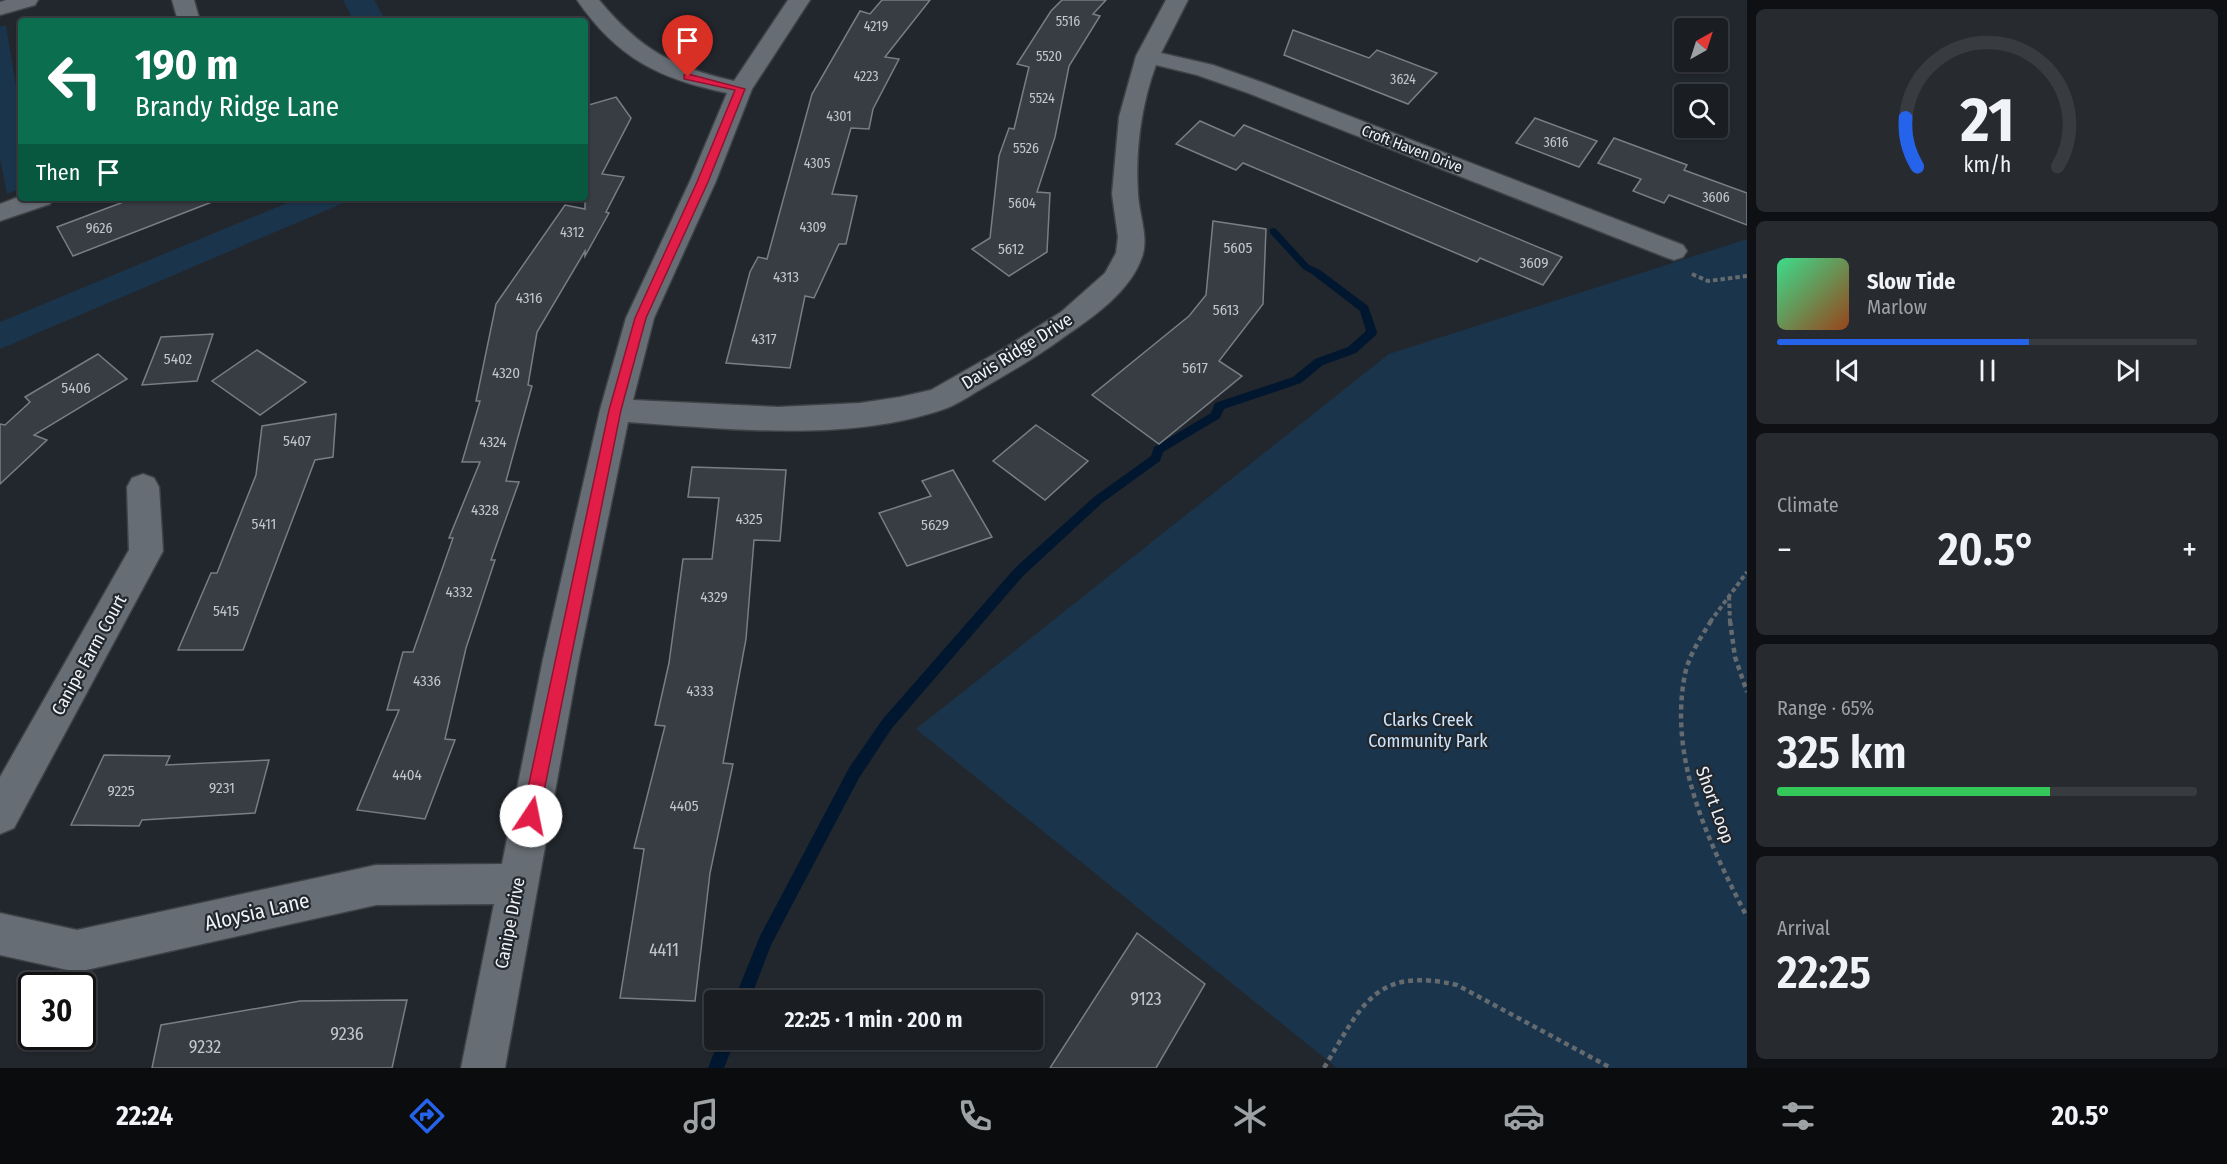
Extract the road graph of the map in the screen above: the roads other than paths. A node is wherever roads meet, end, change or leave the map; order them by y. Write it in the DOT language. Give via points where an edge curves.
graph roads {
  1 [pos="27,0"];
  2 [pos="183,0"];
  3 [pos="588,0"];
  4 [pos="799,0"];
  5 [pos="1177,0"];
  6 [pos="0,9"];
  7 [pos="188,18"];
  8 [pos="1147,57"];
  9 [pos="740,89"];
  10 [pos="33,201"];
  11 [pos="0,213"];
  12 [pos="1674,251"];
  13 [pos="615,410"];
  14 [pos="144,487"];
  15 [pos="0,815"];
  16 [pos="517,884"];
  17 [pos="0,933"];
  18 [pos="483,1068"];
  1 -- 6 [label="street"];
  2 -- 7 [label="street"];
  3 -- 9 [label="street" via="616,35 646,60 703,81"];
  4 -- 9 [label="street, Canipe Drive"];
  5 -- 8 [label="street, Davis Ridge Drive"];
  8 -- 12 [label="street, Croft Haven Drive" via="1204,70 1256,88"];
  8 -- 13 [label="street, Davis Ridge Drive" via="1127,125 1125,199 1131,237 1129,258 1107,289 1083,309 949,394 914,407 865,415 794,418"];
  9 -- 13 [label="street, Canipe Drive" via="703,182 640,318"];
  10 -- 11 [label="street"];
  13 -- 16 [label="street, Canipe Drive"];
  14 -- 15 [label="street, Canipe Farm Court" via="147,551"];
  16 -- 17 [label="street, Aloysia Lane" via="376,885 77,951"];
  16 -- 18 [label="street, Canipe Drive"];
}
